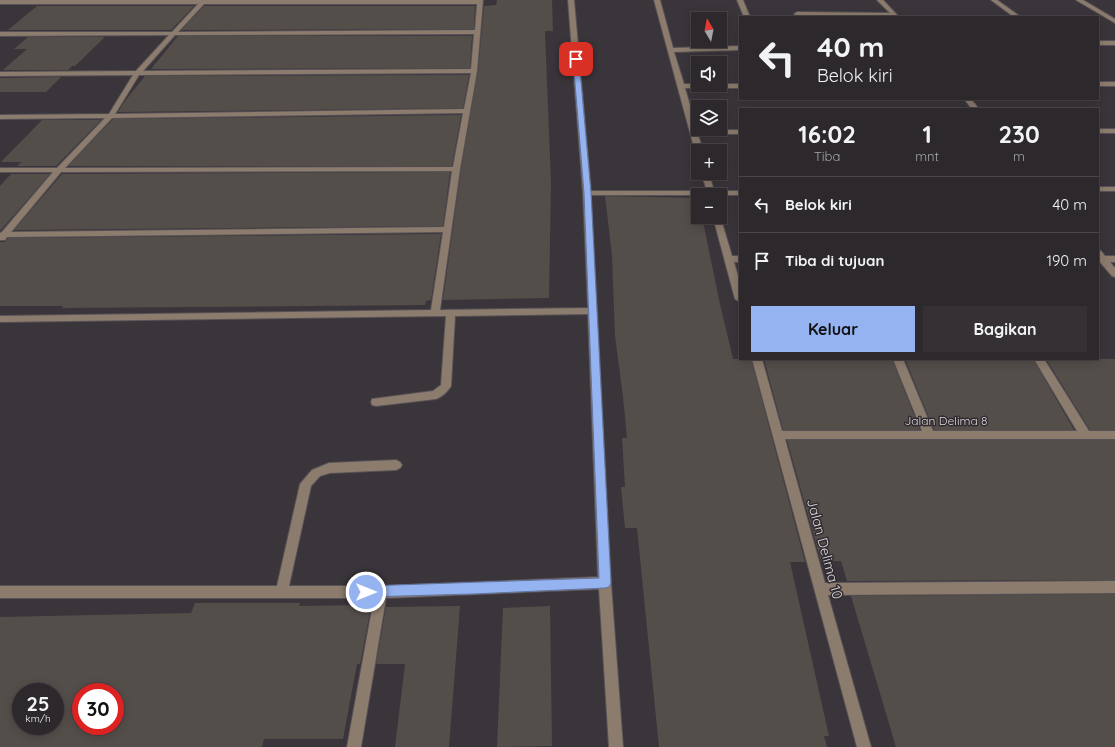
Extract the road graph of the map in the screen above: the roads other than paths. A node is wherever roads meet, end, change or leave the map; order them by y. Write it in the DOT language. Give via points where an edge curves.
graph roads {
  1 [pos="571,0"];
  2 [pos="657,0"];
  3 [pos="740,0"];
  4 [pos="880,0"];
  5 [pos="994,0"];
  6 [pos="1080,0"];
  7 [pos="203,1"];
  8 [pos="480,1"];
  9 [pos="0,2"];
  10 [pos="797,14"];
  11 [pos="747,16"];
  12 [pos="895,16"];
  13 [pos="1017,16"];
  14 [pos="1115,21"];
  15 [pos="478,32"];
  16 [pos="0,34"];
  17 [pos="172,34"];
  18 [pos="1099,43"];
  19 [pos="1115,43"];
  20 [pos="739,48"];
  21 [pos="672,50"];
  22 [pos="474,71"];
  23 [pos="0,74"];
  24 [pos="137,74"];
  25 [pos="1099,84"];
  26 [pos="1115,84"];
  27 [pos="682,86"];
  28 [pos="739,86"];
  29 [pos="968,100"];
  30 [pos="975,108"];
  31 [pos="467,111"];
  32 [pos="111,116"];
  33 [pos="0,117"];
  34 [pos="691,120"];
  35 [pos="1099,131"];
  36 [pos="1115,131"];
  37 [pos="727,132"];
  38 [pos="739,132"];
  39 [pos="456,169"];
  40 [pos="0,170"];
  41 [pos="59,170"];
  42 [pos="1099,189"];
  43 [pos="1115,189"];
  44 [pos="587,193"];
  45 [pos="727,193"];
  46 [pos="739,193"];
  47 [pos="691,194"];
  48 [pos="720,224"];
  49 [pos="448,229"];
  50 [pos="1,237"];
  51 [pos="1100,257"];
  52 [pos="729,259"];
  53 [pos="739,259"];
  54 [pos="1115,259"];
  55 [pos="1115,274"];
  56 [pos="739,295"];
  57 [pos="592,311"];
  58 [pos="435,312"];
  59 [pos="451,312"];
  60 [pos="0,319"];
  61 [pos="757,360"];
  62 [pos="898,360"];
  63 [pos="1040,360"];
  64 [pos="376,402"];
  65 [pos="929,434"];
  66 [pos="1085,434"];
  67 [pos="778,435"];
  68 [pos="1115,435"];
  69 [pos="396,465"];
  70 [pos="605,583"];
  71 [pos="1115,587"];
  72 [pos="820,589"];
  73 [pos="282,591"];
  74 [pos="0,592"];
  75 [pos="381,592"];
  76 [pos="354,747"];
  77 [pos="616,747"];
  78 [pos="864,747"];
  1 -- 44 [label="street"];
  2 -- 21 [label="street"];
  3 -- 11 [label="street"];
  4 -- 12 [label="street"];
  5 -- 13 [label="street"];
  6 -- 14 [label="street"];
  7 -- 8 [label="street"];
  7 -- 9 [label="street"];
  7 -- 17 [label="street"];
  8 -- 15 [label="street"];
  10 -- 12 [label="street"];
  15 -- 17 [label="street"];
  15 -- 22 [label="street"];
  16 -- 17 [label="street"];
  17 -- 24 [label="street"];
  18 -- 19 [label="street"];
  20 -- 21 [label="street"];
  21 -- 27 [label="street"];
  22 -- 24 [label="street"];
  22 -- 31 [label="street"];
  23 -- 24 [label="street"];
  24 -- 32 [label="street"];
  25 -- 26 [label="street"];
  27 -- 28 [label="street"];
  27 -- 34 [label="street"];
  29 -- 30 [label="street"];
  31 -- 32 [label="street"];
  31 -- 39 [label="street"];
  32 -- 33 [label="street"];
  32 -- 41 [label="street"];
  35 -- 36 [label="street"];
  37 -- 38 [label="street"];
  39 -- 41 [label="street"];
  39 -- 49 [label="street"];
  40 -- 41 [label="street"];
  41 -- 50 [label="street"];
  42 -- 43 [label="street"];
  44 -- 47 [label="street"];
  44 -- 57 [label="street"];
  45 -- 46 [label="street"];
  48 -- 52 [label="street"];
  49 -- 50 [label="street"];
  49 -- 58 [label="street"];
  51 -- 54 [label="street"];
  51 -- 55 [label="street"];
  52 -- 53 [label="street"];
  52 -- 56 [label="street"];
  57 -- 59 [label="street"];
  57 -- 70 [label="street"];
  58 -- 59 [label="street"];
  58 -- 60 [label="street"];
  59 -- 64 [label="street" via="446,386 436,395"];
  61 -- 67 [label="street, Jalan Delima 10"];
  62 -- 65 [label="street"];
  63 -- 66 [label="street"];
  65 -- 66 [label="street, Jalan Delima 8"];
  65 -- 67 [label="street, Jalan Delima 8"];
  66 -- 68 [label="street, Jalan Delima 8"];
  67 -- 72 [label="street, Jalan Delima 10"];
  69 -- 73 [label="street" via="329,468 316,473 306,484"];
  70 -- 75 [label="street"];
  70 -- 77 [label="street"];
  71 -- 72 [label="street"];
  72 -- 78 [label="street, Jalan Delima 10"];
  73 -- 74 [label="street"];
  73 -- 75 [label="street"];
  75 -- 76 [label="street"];
}
